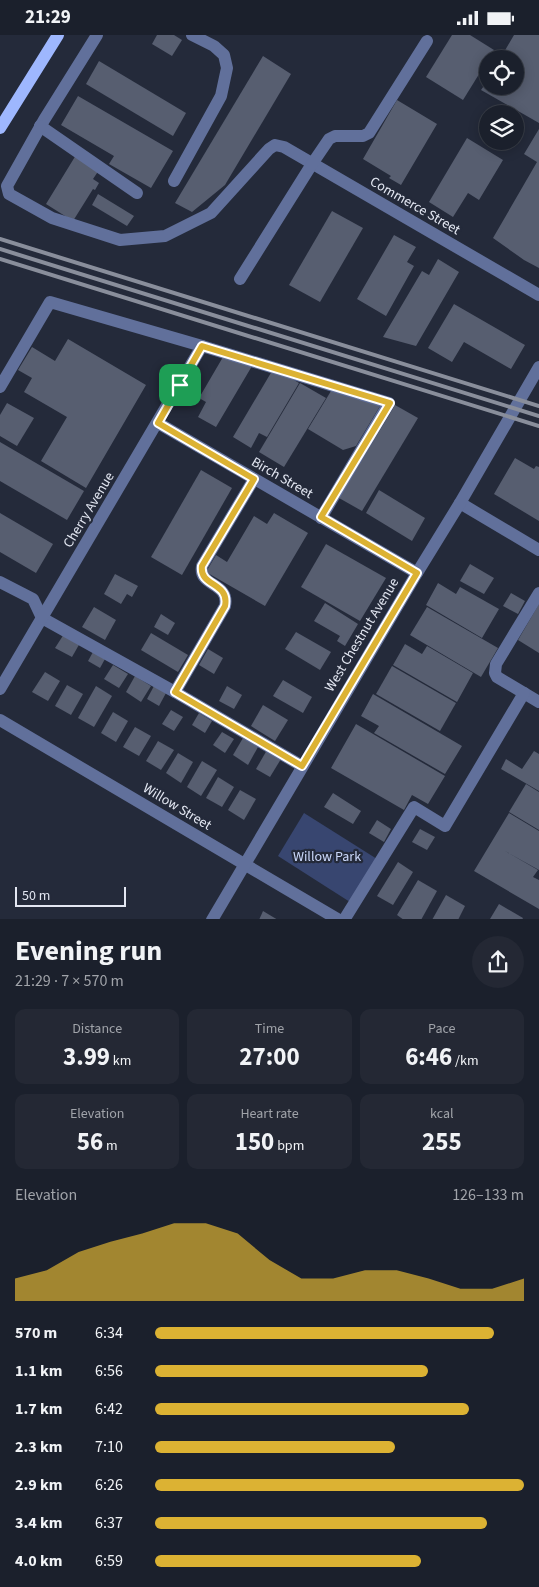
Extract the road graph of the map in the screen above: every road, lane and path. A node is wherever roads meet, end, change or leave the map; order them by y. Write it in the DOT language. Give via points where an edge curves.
graph roads {
  1 [pos="58,35"];
  2 [pos="97,35"];
  3 [pos="192,35"];
  4 [pos="427,41"];
  5 [pos="40,126"];
  6 [pos="0,128"];
  7 [pos="312,164"];
  8 [pos="174,181"];
  9 [pos="137,193"];
  10 [pos="240,279"];
  11 [pos="539,295"];
  12 [pos="202,346"];
  13 [pos="539,367"];
  14 [pos="0,387"];
  15 [pos="158,423"];
  16 [pos="254,479"];
  17 [pos="460,503"];
  18 [pos="321,517"];
  19 [pos="539,550"];
  20 [pos="417,573"];
  21 [pos="0,582"];
  22 [pos="539,593"];
  23 [pos="42,618"];
  24 [pos="0,689"];
  25 [pos="175,692"];
  26 [pos="524,693"];
  27 [pos="539,702"];
  28 [pos="0,720"];
  29 [pos="302,766"];
  30 [pos="244,865"];
  31 [pos="212,919"];
  32 [pos="338,919"];
  33 [pos="344,919"];
  1 -- 6 [label="main road"];
  2 -- 5 [label="street"];
  3 -- 8 [label="street" via="224,55 227,67 220,96"];
  4 -- 7 [label="street" via="370,133 329,139"];
  5 -- 7 [label="street, Commerce Street" via="6,187 9,194 52,218 120,239 165,236 211,213 276,145"];
  5 -- 9 [label="street"];
  7 -- 10 [label="street"];
  7 -- 11 [label="street, Commerce Street"];
  12 -- 14 [label="street" via="50,302"];
  12 -- 15 [label="street, Cherry Avenue"];
  12 -- 18 [label="street" via="390,403"];
  13 -- 17 [label="street, West Chestnut Avenue"];
  15 -- 16 [label="street, Birch Street"];
  15 -- 23 [label="street, Cherry Avenue"];
  16 -- 18 [label="street, Birch Street"];
  16 -- 25 [label="street" via="202,566 205,579 223,591 227,598"];
  17 -- 19 [label="street"];
  17 -- 20 [label="street, West Chestnut Avenue"];
  18 -- 20 [label="street, Birch Street"];
  20 -- 29 [label="street, West Chestnut Avenue"];
  21 -- 23 [label="street" via="33,599"];
  22 -- 26 [label="street" via="495,669 497,677"];
  23 -- 24 [label="street, Cherry Avenue"];
  23 -- 25 [label="street"];
  25 -- 29 [label="street"];
  26 -- 27 [label="street"];
  26 -- 33 [label="street" via="445,826 414,807"];
  28 -- 30 [label="street, Willow Street"];
  29 -- 30 [label="street, West Chestnut Avenue"];
  30 -- 31 [label="street, West Chestnut Avenue"];
  30 -- 32 [label="street, Willow Street"];
}
